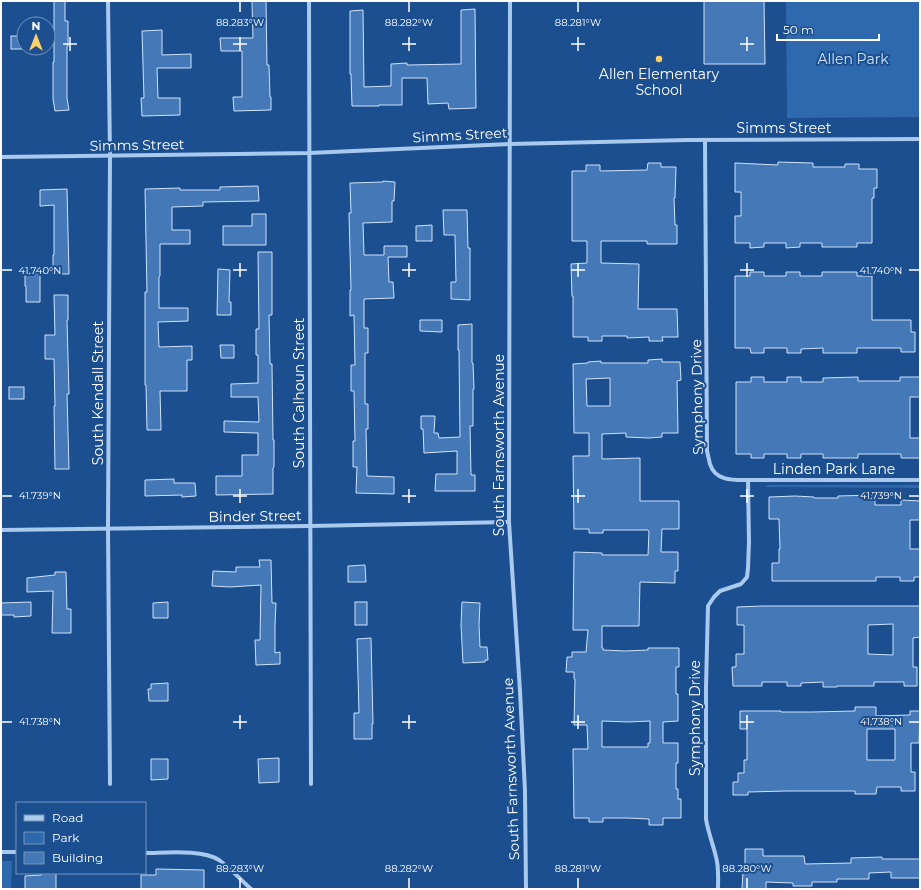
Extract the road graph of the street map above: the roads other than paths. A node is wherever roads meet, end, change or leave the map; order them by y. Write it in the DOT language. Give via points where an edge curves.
graph roads {
  1 [pos="108,1"];
  2 [pos="309,1"];
  3 [pos="510,1"];
  4 [pos="920,139"];
  5 [pos="705,140"];
  6 [pos="510,144"];
  7 [pos="309,153"];
  8 [pos="110,156"];
  9 [pos="1,158"];
  10 [pos="748,480"];
  11 [pos="920,480"];
  12 [pos="509,522"];
  13 [pos="310,526"];
  14 [pos="108,528"];
  15 [pos="1,530"];
  16 [pos="110,784"];
  17 [pos="311,784"];
  18 [pos="1,852"];
  19 [pos="16,852"];
  20 [pos="146,853"];
  21 [pos="252,889"];
  22 [pos="526,889"];
  23 [pos="718,889"];
  1 -- 8 [label="street, South Kendall Street"];
  2 -- 7 [label="street, South Calhoun Street"];
  3 -- 6 [label="street, South Farnsworth Avenue"];
  4 -- 5 [label="street, Simms Street"];
  5 -- 6 [label="street, Simms Street"];
  5 -- 10 [label="street, Symphony Drive" via="707,451 710,465 717,475 729,480"];
  6 -- 7 [label="street, Simms Street"];
  6 -- 12 [label="street, South Farnsworth Avenue"];
  7 -- 8 [label="street, Simms Street"];
  7 -- 13 [label="street, South Calhoun Street"];
  8 -- 9 [label="street, Simms Street"];
  8 -- 14 [label="street, South Kendall Street"];
  10 -- 11 [label="street, Linden Park Lane"];
  10 -- 23 [label="street, Symphony Drive" via="747,577 741,584 720,591 708,606 706,819 716,858"];
  12 -- 13 [label="street, Binder Street"];
  12 -- 22 [label="street, South Farnsworth Avenue" via="525,784"];
  13 -- 14 [label="street, Binder Street"];
  13 -- 17 [label="street, South Calhoun Street"];
  14 -- 15 [label="street, Binder Street"];
  14 -- 16 [label="street, South Kendall Street"];
  18 -- 19 [label="street"];
  20 -- 21 [label="street" via="205,854 219,860"];
}
